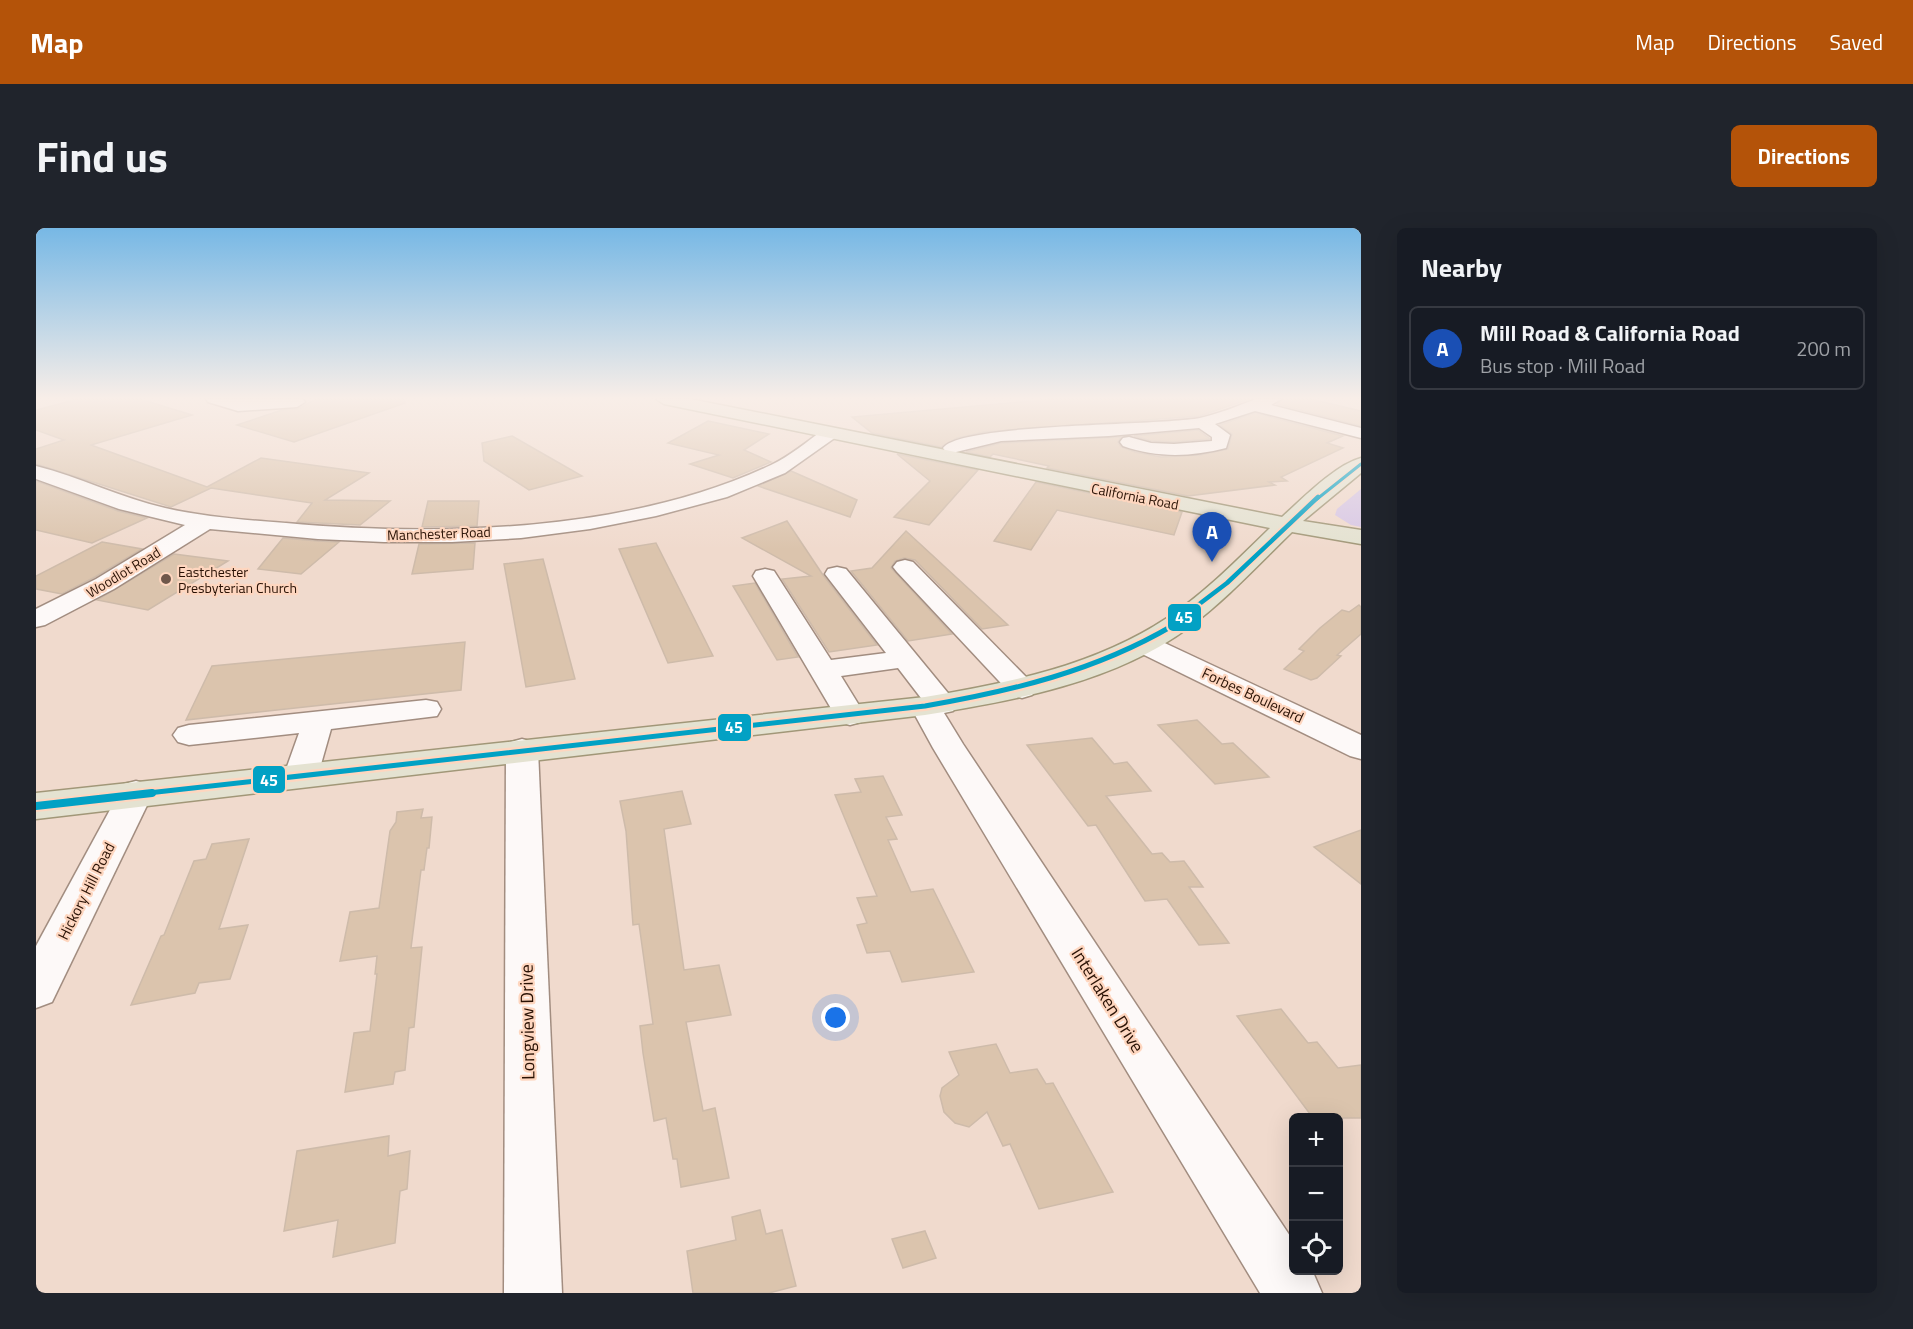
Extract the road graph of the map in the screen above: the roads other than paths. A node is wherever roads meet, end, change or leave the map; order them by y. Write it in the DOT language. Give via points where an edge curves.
graph roads {
  1 [pos="809,449"];
  2 [pos="907,449"];
  3 [pos="1361,464"];
  4 [pos="36,472"];
  5 [pos="207,521"];
  6 [pos="1289,524"];
  7 [pos="1361,537"];
  8 [pos="905,567"];
  9 [pos="837,574"];
  10 [pos="765,576"];
  11 [pos="36,619"];
  12 [pos="1144,644"];
  13 [pos="905,659"];
  14 [pos="822,670"];
  15 [pos="1022,688"];
  16 [pos="933,705"];
  17 [pos="426,709"];
  18 [pos="850,715"];
  19 [pos="319,719"];
  20 [pos="189,735"];
  21 [pos="1361,748"];
  22 [pos="522,750"];
  23 [pos="301,775"];
  24 [pos="136,794"];
  25 [pos="36,806"];
  26 [pos="36,988"];
  27 [pos="533,1293"];
  28 [pos="1293,1293"];
  1 -- 5 [label="street, Manchester Road" via="778,468 716,493 569,525 370,535"];
  2 -- 6 [label="main road, California Road"];
  3 -- 6 [label="main road" via="1327,488"];
  4 -- 5 [label="street, Manchester Road" via="127,505"];
  5 -- 11 [label="street, Woodlot Road" via="105,584"];
  6 -- 7 [label="main road, California Road"];
  6 -- 12 [label="main road" via="1208,600 1173,628"];
  8 -- 15 [label="street"];
  9 -- 13 [label="street, Interlaken Drive"];
  10 -- 14 [label="street"];
  12 -- 15 [label="main road" via="1087,669"];
  12 -- 21 [label="street, Forbes Boulevard"];
  13 -- 14 [label="street"];
  13 -- 16 [label="street, Interlaken Drive"];
  14 -- 18 [label="street"];
  15 -- 16 [label="main road"];
  16 -- 18 [label="main road"];
  16 -- 28 [label="street, Interlaken Drive" via="949,748"];
  17 -- 19 [label="street"];
  18 -- 22 [label="main road"];
  19 -- 20 [label="street"];
  19 -- 23 [label="street"];
  22 -- 23 [label="main road"];
  22 -- 27 [label="street, Longview Drive"];
  23 -- 24 [label="main road"];
  24 -- 25 [label="main road"];
  24 -- 26 [label="street, Hickory Hill Road"];
}
